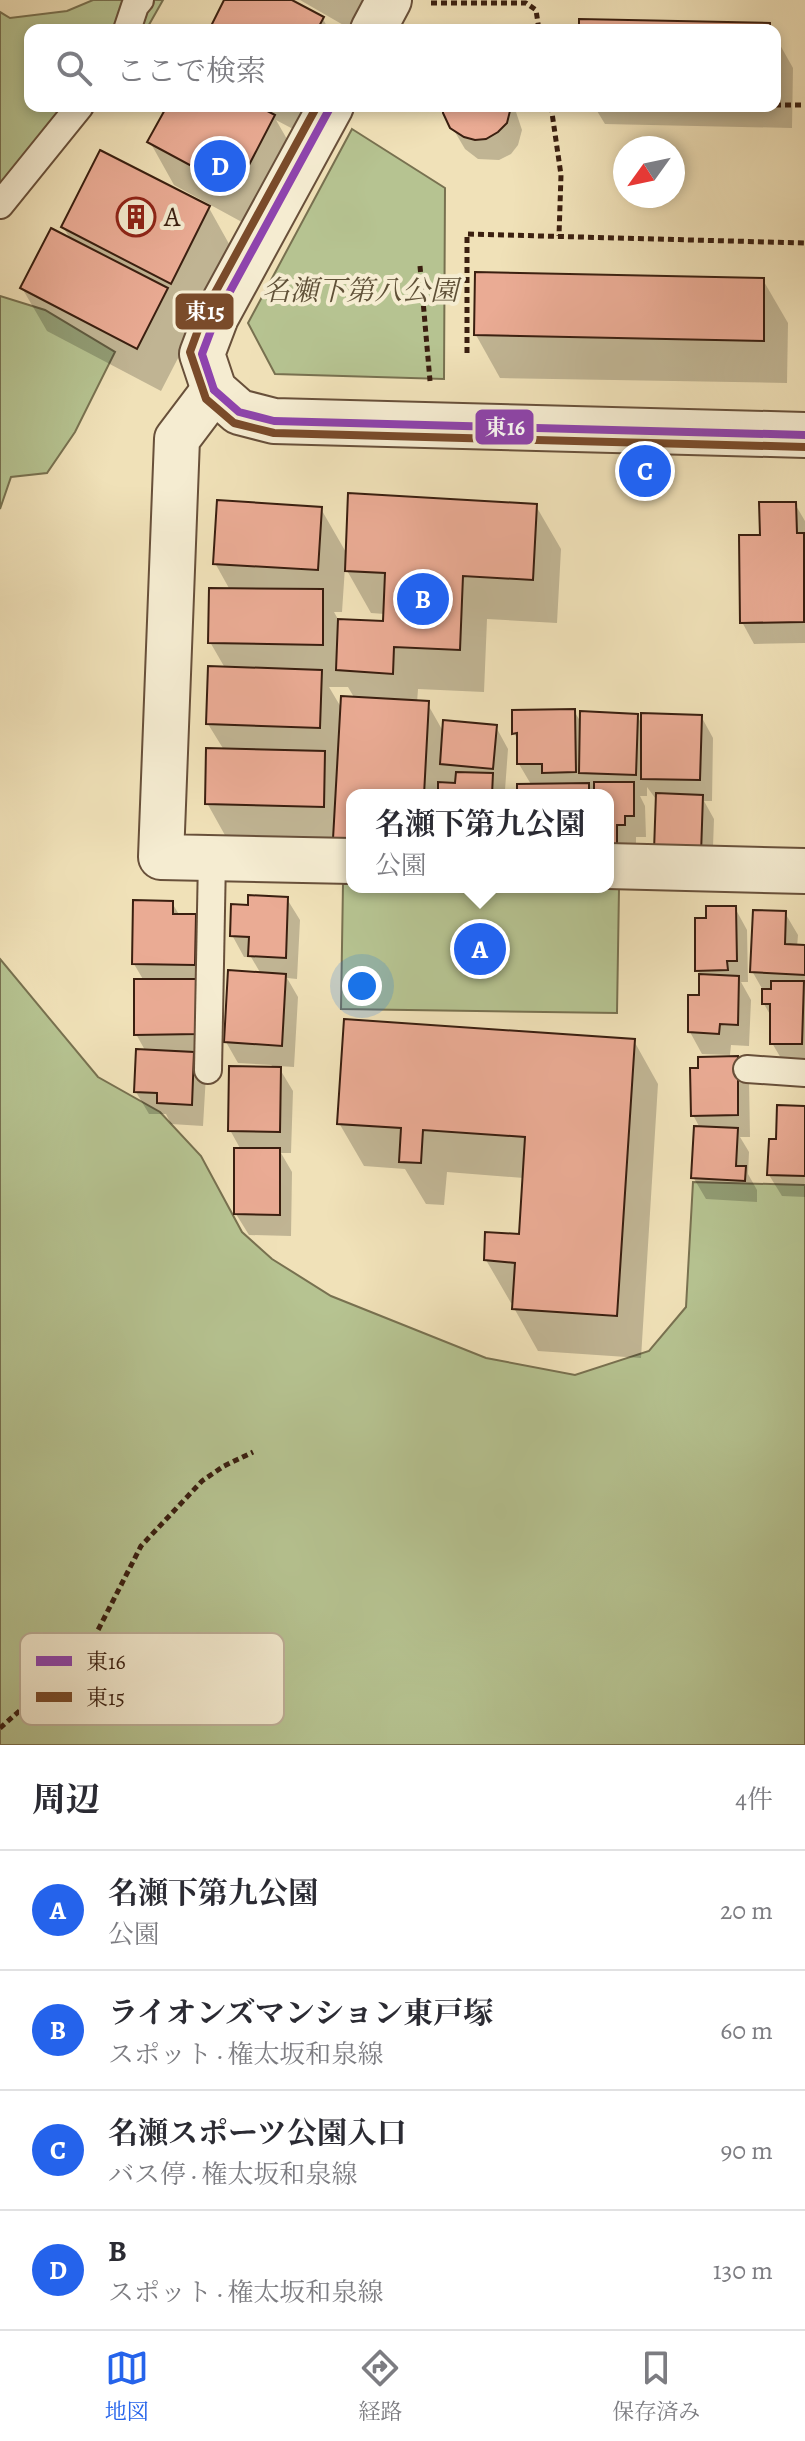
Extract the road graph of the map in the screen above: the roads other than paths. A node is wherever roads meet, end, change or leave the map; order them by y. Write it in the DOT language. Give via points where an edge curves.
graph roads {
  1 [pos="140,0"];
  2 [pos="406,2"];
  3 [pos="129,24"];
  4 [pos="380,24"];
  5 [pos="75,112"];
  6 [pos="328,112"];
  7 [pos="0,205"];
  8 [pos="214,390"];
  9 [pos="805,435"];
  10 [pos="212,858"];
  11 [pos="346,861"];
  12 [pos="614,866"];
  13 [pos="805,871"];
  14 [pos="747,1069"];
  15 [pos="208,1070"];
  16 [pos="805,1073"];
  1 -- 3 [label="lane"];
  2 -- 4 [label="street"];
  5 -- 7 [label="lane"];
  6 -- 8 [label="street" via="216,317 202,354"];
  8 -- 9 [label="street" via="239,412 274,421"];
  8 -- 10 [label="street" via="177,439 161,857"];
  10 -- 11 [label="street"];
  10 -- 15 [label="lane"];
  12 -- 13 [label="street"];
  14 -- 16 [label="lane"];
}
